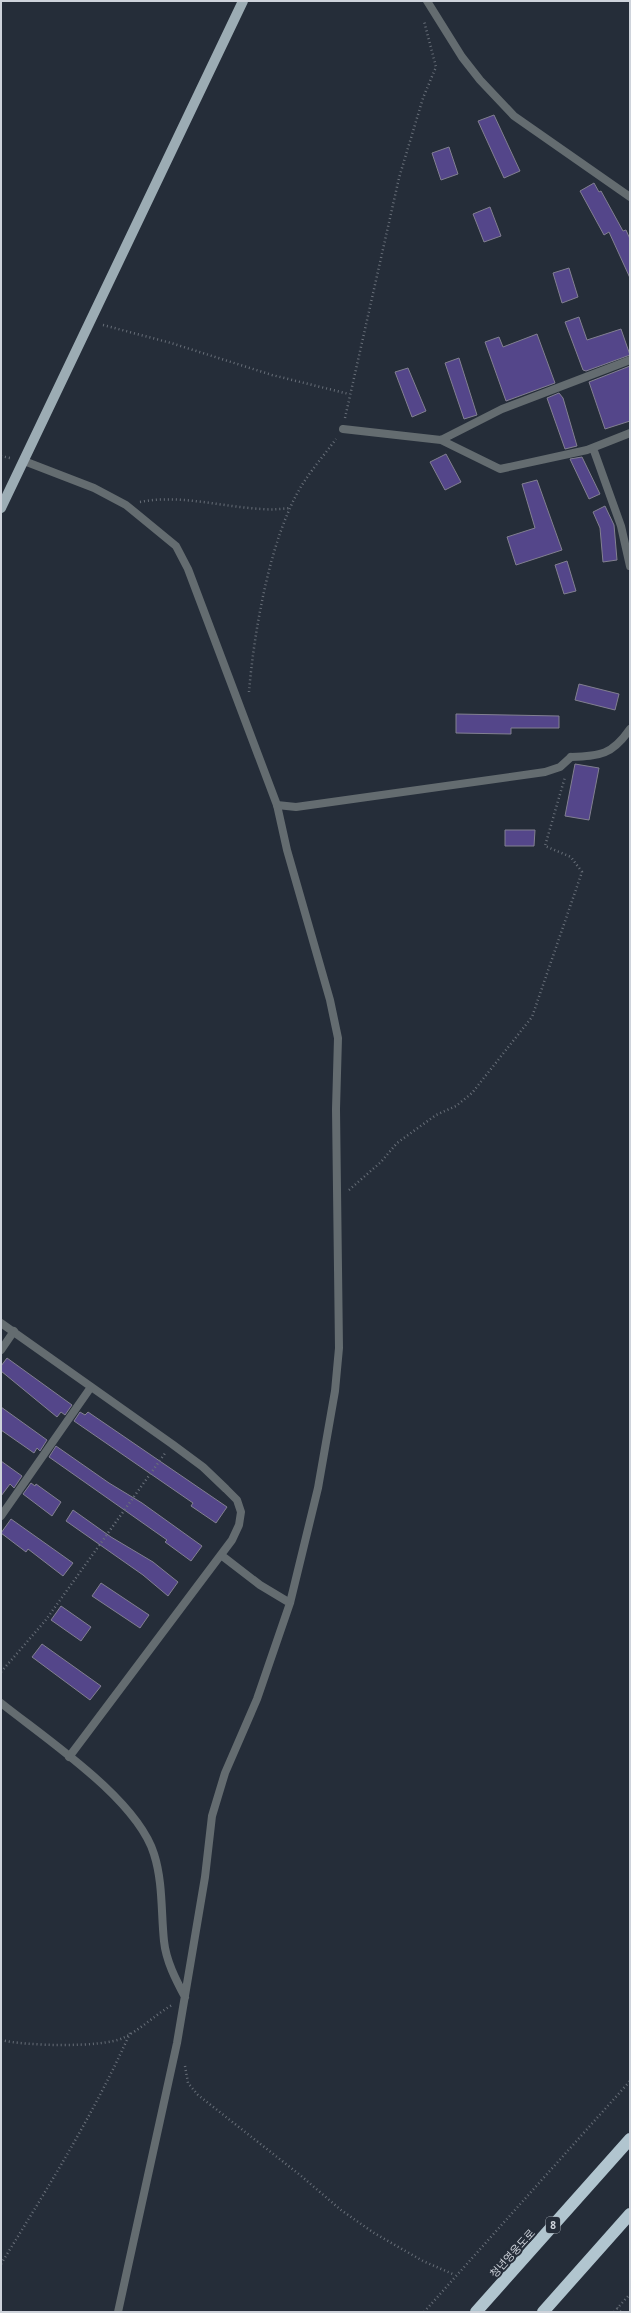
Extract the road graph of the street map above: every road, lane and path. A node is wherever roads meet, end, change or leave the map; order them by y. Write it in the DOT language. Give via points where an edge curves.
graph roads {
  1 [pos="243,1"];
  2 [pos="427,1"];
  3 [pos="423,18"];
  4 [pos="630,197"];
  5 [pos="89,321"];
  6 [pos="630,360"];
  7 [pos="349,394"];
  8 [pos="343,429"];
  9 [pos="630,433"];
  10 [pos="441,440"];
  11 [pos="593,448"];
  12 [pos="24,461"];
  13 [pos="126,505"];
  14 [pos="1,508"];
  15 [pos="290,508"];
  16 [pos="630,566"];
  17 [pos="248,698"];
  18 [pos="630,729"];
  19 [pos="571,757"];
  20 [pos="277,805"];
  21 [pos="338,1194"];
  22 [pos="1,1323"];
  23 [pos="14,1331"];
  24 [pos="1,1350"];
  25 [pos="91,1387"];
  26 [pos="172,1444"];
  27 [pos="1,1516"];
  28 [pos="221,1555"];
  29 [pos="290,1603"];
  30 [pos="1,1672"];
  31 [pos="1,1703"];
  32 [pos="69,1757"];
  33 [pos="185,1997"];
  34 [pos="130,2033"];
  35 [pos="1,2040"];
  36 [pos="177,2043"];
  37 [pos="630,2081"];
  38 [pos="630,2138"];
  39 [pos="630,2214"];
  40 [pos="1,2264"];
  41 [pos="455,2275"];
  42 [pos="630,2294"];
  43 [pos="617,2308"];
  44 [pos="118,2312"];
  45 [pos="424,2312"];
  46 [pos="476,2312"];
  47 [pos="543,2312"];
  48 [pos="614,2312"];
  49 [pos="621,2312"];
  1 -- 5 [label="main road"];
  2 -- 4 [label="street" via="462,57 514,116"];
  3 -- 7 [label="path" via="436,67 423,98 400,178"];
  5 -- 7 [label="path" via="272,375"];
  5 -- 12 [label="main road"];
  6 -- 10 [label="street" via="502,409"];
  7 -- 8 [label="path"];
  8 -- 10 [label="street"];
  8 -- 15 [label="path" via="302,485"];
  9 -- 11 [label="street"];
  10 -- 11 [label="street" via="500,469"];
  11 -- 16 [label="street" via="621,526"];
  12 -- 13 [label="street" via="94,488"];
  12 -- 14 [label="main road"];
  13 -- 15 [label="path" via="150,500 211,502 262,509"];
  13 -- 20 [label="street" via="176,546 188,569"];
  15 -- 17 [label="path" via="274,554 252,659"];
  18 -- 19 [label="street" via="612,750 598,756"];
  19 -- 20 [label="street" via="560,767 545,772 296,806"];
  19 -- 21 [label="path" via="546,846 571,858 582,872 532,1016 472,1094 408,1134 396,1143 381,1162 352,1190"];
  20 -- 21 [label="street" via="338,1038"];
  21 -- 29 [label="street" via="340,1340 335,1391 318,1488"];
  22 -- 23 [label="street"];
  23 -- 24 [label="street"];
  23 -- 25 [label="street"];
  25 -- 26 [label="street"];
  25 -- 27 [label="street"];
  26 -- 28 [label="street" via="203,1467 237,1500 241,1512 239,1525"];
  26 -- 30 [label="path" via="44,1621"];
  28 -- 29 [label="street" via="260,1585"];
  28 -- 32 [label="street"];
  29 -- 33 [label="street" via="257,1699 218,1794 212,1816 205,1877"];
  31 -- 32 [label="street"];
  32 -- 33 [label="street" via="126,1807 142,1827 154,1854 162,1902 164,1942 171,1970"];
  33 -- 34 [label="path"];
  33 -- 36 [label="street"];
  34 -- 35 [label="path" via="123,2038 86,2044 30,2044"];
  34 -- 40 [label="path" via="110,2078 74,2143"];
  36 -- 41 [label="path" via="184,2060 188,2083 198,2096 341,2210 374,2233 423,2261"];
  36 -- 44 [label="street"];
  37 -- 41 [label="path"];
  38 -- 46 [label="highway, 청년영웅도로 / 8"];
  39 -- 47 [label="highway"];
  41 -- 45 [label="path"];
  42 -- 43 [label="path"];
  43 -- 48 [label="path"];
  43 -- 49 [label="path"];
}
